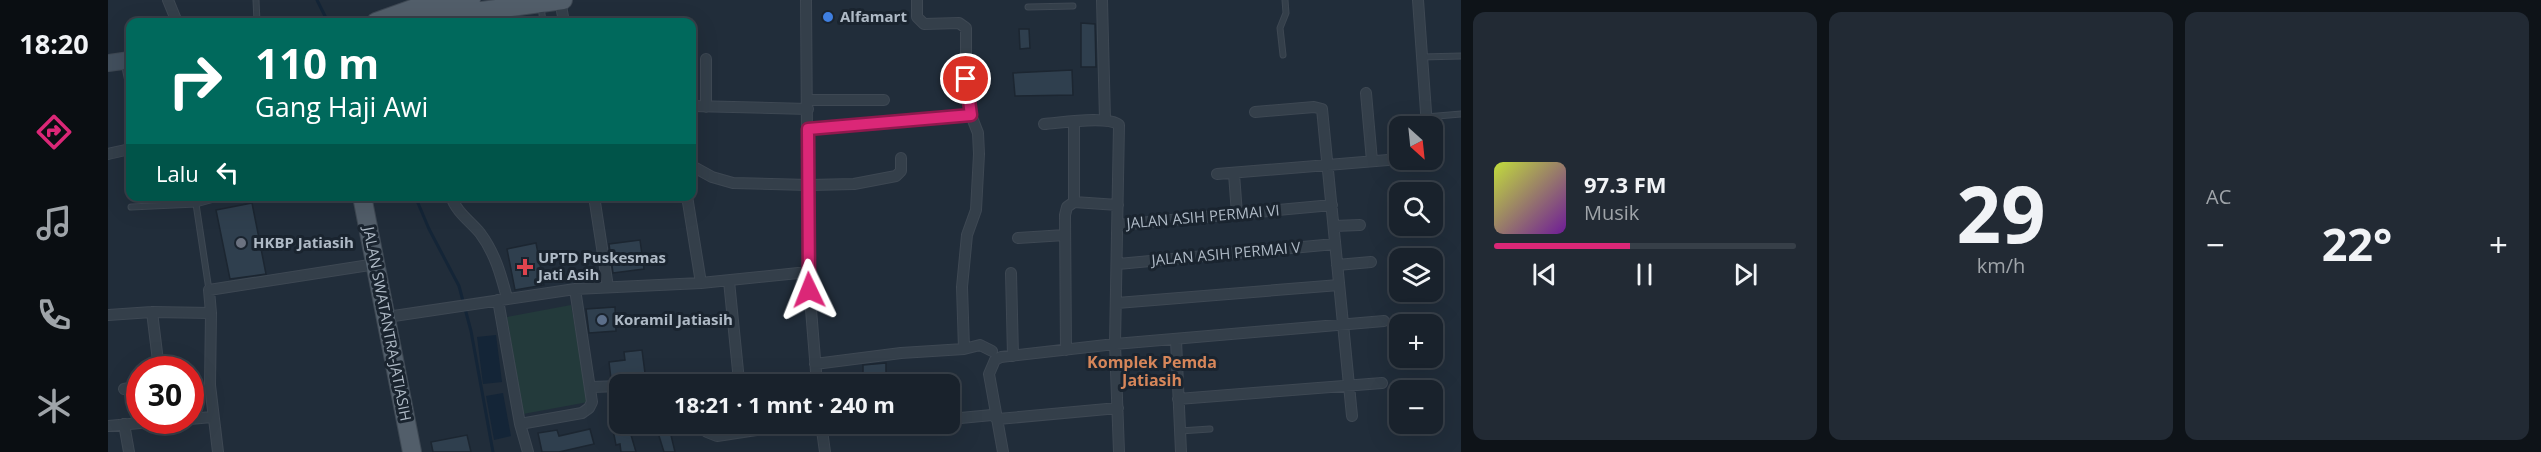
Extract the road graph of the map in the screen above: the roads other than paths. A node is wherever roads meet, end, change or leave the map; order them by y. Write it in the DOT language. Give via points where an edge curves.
graph roads {
  1 [pos="168,0"];
  2 [pos="256,0"];
  3 [pos="561,0"];
  4 [pos="806,0"];
  5 [pos="917,0"];
  6 [pos="1102,0"];
  7 [pos="1285,0"];
  8 [pos="1418,0"];
  9 [pos="540,2"];
  10 [pos="1053,3"];
  11 [pos="1073,6"];
  12 [pos="1028,7"];
  13 [pos="415,10"];
  14 [pos="476,11"];
  15 [pos="175,18"];
  16 [pos="257,18"];
  17 [pos="389,18"];
  18 [pos="542,18"];
  19 [pos="563,18"];
  20 [pos="1283,55"];
  21 [pos="1461,56"];
  22 [pos="1422,57"];
  23 [pos="706,59"];
  24 [pos="126,60"];
  25 [pos="108,63"];
  26 [pos="1366,93"];
  27 [pos="884,100"];
  28 [pos="808,104"];
  29 [pos="696,106"];
  30 [pos="706,107"];
  31 [pos="1255,112"];
  32 [pos="1461,114"];
  33 [pos="971,115"];
  34 [pos="1427,116"];
  35 [pos="1443,118"];
  36 [pos="1105,120"];
  37 [pos="1074,122"];
  38 [pos="1044,124"];
  39 [pos="808,129"];
  40 [pos="126,150"];
  41 [pos="108,154"];
  42 [pos="901,158"];
  43 [pos="1389,160"];
  44 [pos="1372,161"];
  45 [pos="1328,166"];
  46 [pos="696,168"];
  47 [pos="1216,174"];
  48 [pos="1234,174"];
  49 [pos="809,185"];
  50 [pos="207,201"];
  51 [pos="363,201"];
  52 [pos="454,201"];
  53 [pos="595,201"];
  54 [pos="688,201"];
  55 [pos="1074,202"];
  56 [pos="196,204"];
  57 [pos="1118,205"];
  58 [pos="1332,205"];
  59 [pos="131,207"];
  60 [pos="1237,214"];
  61 [pos="1118,225"];
  62 [pos="1360,225"];
  63 [pos="1334,226"];
  64 [pos="1065,235"];
  65 [pos="1018,238"];
  66 [pos="1335,244"];
  67 [pos="1371,262"];
  68 [pos="376,264"];
  69 [pos="1118,264"];
  70 [pos="1337,265"];
  71 [pos="808,272"];
  72 [pos="1011,273"];
  73 [pos="729,281"];
  74 [pos="701,283"];
  75 [pos="1339,285"];
  76 [pos="608,287"];
  77 [pos="574,289"];
  78 [pos="209,290"];
  79 [pos="502,299"];
  80 [pos="1117,303"];
  81 [pos="152,312"];
  82 [pos="211,313"];
  83 [pos="108,315"];
  84 [pos="387,317"];
  85 [pos="1384,321"];
  86 [pos="1343,325"];
  87 [pos="1176,340"];
  88 [pos="1115,344"];
  89 [pos="964,349"];
  90 [pos="1066,350"];
  91 [pos="992,351"];
  92 [pos="157,356"];
  93 [pos="1013,356"];
  94 [pos="814,364"];
  95 [pos="739,374"];
  96 [pos="816,374"];
  97 [pos="1382,383"];
  98 [pos="1349,385"];
  99 [pos="609,386"];
  100 [pos="592,387"];
  101 [pos="1178,399"];
  102 [pos="1118,408"];
  103 [pos="1352,416"];
  104 [pos="204,417"];
  105 [pos="212,417"];
  106 [pos="960,418"];
  107 [pos="998,419"];
  108 [pos="124,424"];
  109 [pos="520,424"];
  110 [pos="108,426"];
  111 [pos="1210,429"];
  112 [pos="1180,431"];
  113 [pos="712,434"];
  114 [pos="730,434"];
  115 [pos="823,434"];
  116 [pos="129,452"];
  117 [pos="218,452"];
  118 [pos="412,452"];
  119 [pos="528,452"];
  120 [pos="825,452"];
  121 [pos="1003,452"];
  122 [pos="1119,452"];
  123 [pos="1181,452"];
  1 -- 15 [label="street"];
  2 -- 16 [label="lane"];
  3 -- 9 [label="main road"];
  3 -- 19 [label="street"];
  4 -- 28 [label="street"];
  5 -- 33 [label="street" via="917,17 924,24 959,23 966,28"];
  6 -- 36 [label="street"];
  7 -- 20 [label="lane" via="1286,13 1280,28"];
  8 -- 22 [label="street"];
  9 -- 14 [label="main road"];
  9 -- 18 [label="lane"];
  10 -- 11 [label="lane"];
  10 -- 12 [label="lane"];
  13 -- 14 [label="main road" via="444,16"];
  13 -- 17 [label="main road"];
  21 -- 22 [label="lane"];
  22 -- 34 [label="street"];
  23 -- 30 [label="street"];
  24 -- 25 [label="main road"];
  26 -- 44 [label="street"];
  27 -- 28 [label="street"];
  28 -- 30 [label="street"];
  28 -- 39 [label="street"];
  29 -- 30 [label="street"];
  31 -- 45 [label="street" via="1322,109"];
  32 -- 35 [label="lane"];
  33 -- 39 [label="street"];
  33 -- 89 [label="street" via="978,133 977,201 967,235 962,287"];
  36 -- 37 [label="street"];
  36 -- 57 [label="street, JALAN ASIH PERMAI VI" via="1119,125"];
  37 -- 38 [label="street"];
  37 -- 55 [label="street"];
  39 -- 49 [label="street"];
  40 -- 41 [label="street"];
  42 -- 49 [label="street" via="901,171 896,176 854,184"];
  43 -- 44 [label="street"];
  44 -- 45 [label="street"];
  45 -- 48 [label="street"];
  45 -- 58 [label="street"];
  46 -- 49 [label="street" via="733,183"];
  47 -- 48 [label="street"];
  48 -- 60 [label="street"];
  49 -- 71 [label="street"];
  50 -- 56 [label="lane"];
  51 -- 68 [label="main road, JALAN SWATANTRA-JATIASIH"];
  52 -- 79 [label="street" via="495,257"];
  53 -- 76 [label="street"];
  54 -- 74 [label="street"];
  55 -- 57 [label="street"];
  55 -- 64 [label="street" via="1067,207"];
  56 -- 59 [label="lane"];
  56 -- 78 [label="lane"];
  57 -- 61 [label="street, JALAN ASIH PERMAI VI"];
  58 -- 60 [label="street, JALAN ASIH PERMAI VI"];
  58 -- 63 [label="street"];
  60 -- 61 [label="street, JALAN ASIH PERMAI VI"];
  61 -- 69 [label="street"];
  62 -- 63 [label="street"];
  63 -- 66 [label="street"];
  64 -- 65 [label="street"];
  64 -- 90 [label="street"];
  66 -- 69 [label="street, JALAN ASIH PERMAI V"];
  66 -- 70 [label="street"];
  67 -- 70 [label="street"];
  68 -- 78 [label="street"];
  68 -- 84 [label="main road, JALAN SWATANTRA-JATIASIH"];
  69 -- 80 [label="street"];
  70 -- 75 [label="street"];
  71 -- 73 [label="street"];
  71 -- 94 [label="street"];
  72 -- 93 [label="street"];
  73 -- 74 [label="street"];
  73 -- 95 [label="street"];
  74 -- 76 [label="street"];
  75 -- 80 [label="street"];
  75 -- 86 [label="street"];
  76 -- 77 [label="street"];
  77 -- 79 [label="street"];
  77 -- 100 [label="street"];
  78 -- 82 [label="street"];
  79 -- 84 [label="street"];
  79 -- 109 [label="street"];
  80 -- 88 [label="street"];
  81 -- 82 [label="street"];
  81 -- 83 [label="street"];
  81 -- 92 [label="street"];
  82 -- 105 [label="street"];
  84 -- 118 [label="main road, JALAN SWATANTRA-JATIASIH"];
  85 -- 86 [label="street"];
  86 -- 87 [label="street"];
  86 -- 98 [label="street"];
  87 -- 88 [label="street"];
  87 -- 101 [label="street"];
  88 -- 90 [label="street"];
  88 -- 102 [label="street"];
  89 -- 91 [label="street" via="980,345"];
  89 -- 94 [label="street"];
  90 -- 93 [label="street"];
  93 -- 107 [label="street" via="995,360 989,374"];
  94 -- 96 [label="street"];
  97 -- 98 [label="street"];
  98 -- 101 [label="street"];
  98 -- 103 [label="street"];
  99 -- 100 [label="street"];
  100 -- 109 [label="street" via="592,402 582,412"];
  101 -- 112 [label="street"];
  102 -- 107 [label="street"];
  102 -- 122 [label="street"];
  104 -- 105 [label="street"];
  105 -- 117 [label="street"];
  106 -- 107 [label="street" via="992,415"];
  107 -- 121 [label="street"];
  108 -- 110 [label="street"];
  108 -- 116 [label="street"];
  109 -- 119 [label="street"];
  111 -- 112 [label="lane"];
  112 -- 123 [label="street"];
  113 -- 114 [label="street"];
  115 -- 120 [label="street"];
}
